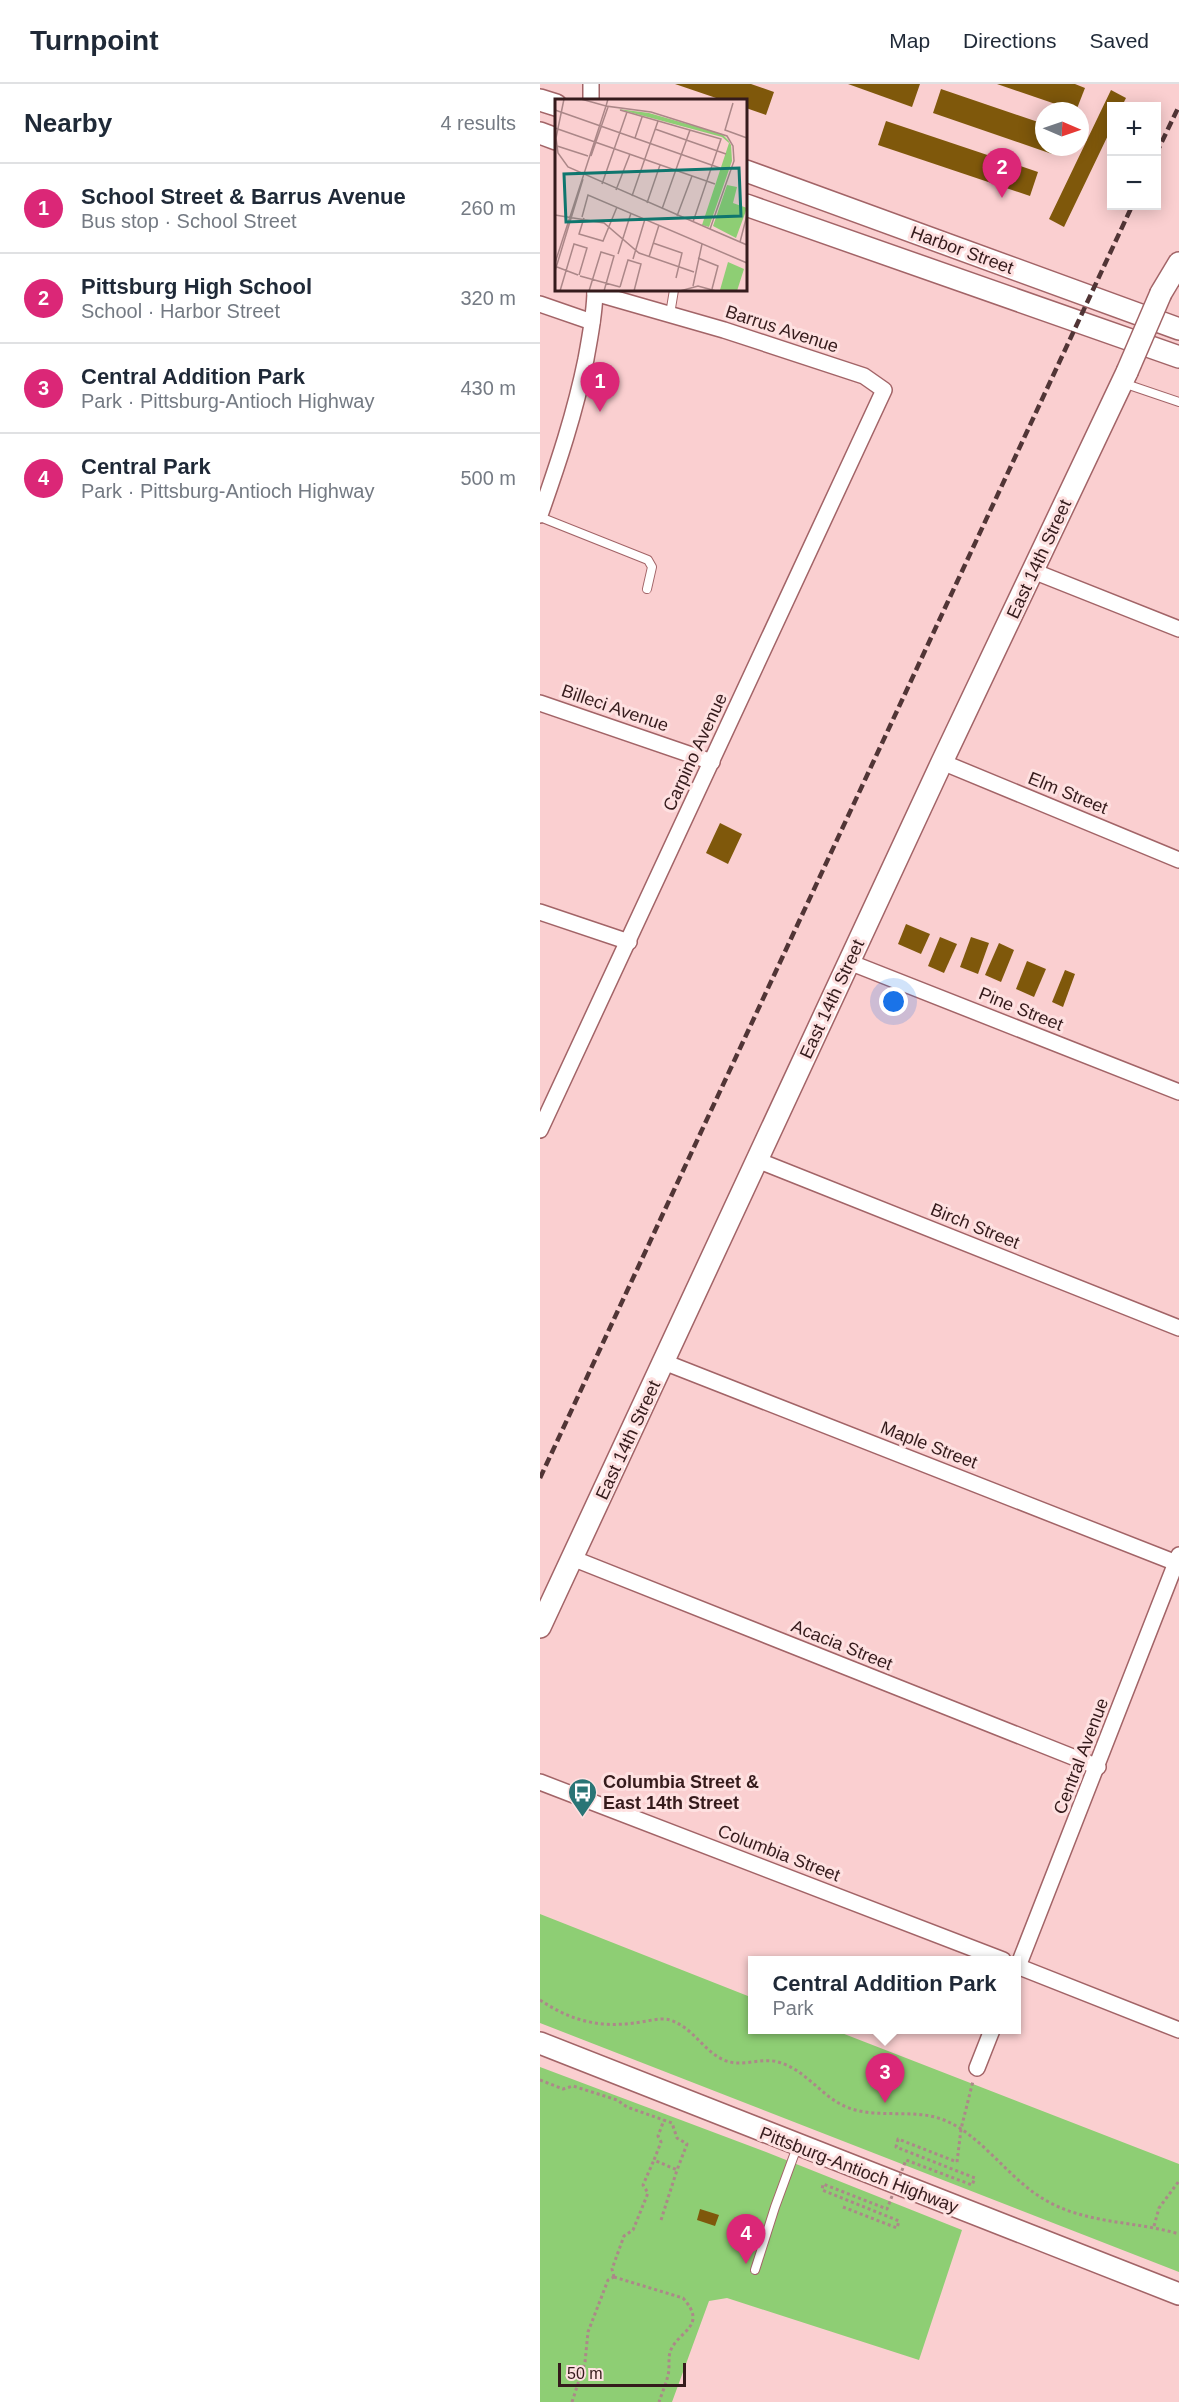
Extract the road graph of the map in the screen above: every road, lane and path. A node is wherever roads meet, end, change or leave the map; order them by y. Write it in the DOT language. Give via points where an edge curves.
graph roads {
  1 [pos="540,100"];
  2 [pos="555,105"];
  3 [pos="540,133"];
  4 [pos="555,138"];
  5 [pos="747,171"];
  6 [pos="747,204"];
  7 [pos="1179,262"];
  8 [pos="595,291"];
  9 [pos="674,291"];
  10 [pos="540,304"];
  11 [pos="670,314"];
  12 [pos="592,322"];
  13 [pos="1179,329"];
  14 [pos="1179,357"];
  15 [pos="1124,377"];
  16 [pos="884,390"];
  17 [pos="1179,402"];
  18 [pos="540,516"];
  19 [pos="1033,571"];
  20 [pos="647,589"];
  21 [pos="1179,629"];
  22 [pos="540,703"];
  23 [pos="712,762"];
  24 [pos="942,762"];
  25 [pos="1179,860"];
  26 [pos="540,912"];
  27 [pos="629,942"];
  28 [pos="849,962"];
  29 [pos="1179,1092"];
  30 [pos="541,1127"];
  31 [pos="757,1160"];
  32 [pos="1179,1328"];
  33 [pos="664,1362"];
  34 [pos="572,1558"];
  35 [pos="1178,1560"];
  36 [pos="540,1627"];
  37 [pos="1098,1767"];
  38 [pos="540,1782"];
  39 [pos="993,1956"];
  40 [pos="1021,1957"];
  41 [pos="1021,1969"];
  42 [pos="540,2000"];
  43 [pos="1179,2030"];
  44 [pos="990,2034"];
  45 [pos="540,2043"];
  46 [pos="977,2068"];
  47 [pos="540,2080"];
  48 [pos="664,2120"];
  49 [pos="962,2129"];
  50 [pos="798,2146"];
  51 [pos="654,2160"];
  52 [pos="677,2170"];
  53 [pos="1179,2181"];
  54 [pos="843,2207"];
  55 [pos="661,2220"];
  56 [pos="1154,2226"];
  57 [pos="1179,2234"];
  58 [pos="755,2270"];
  59 [pos="614,2277"];
  60 [pos="1179,2294"];
  61 [pos="572,2402"];
  62 [pos="659,2402"];
  1 -- 2 [label="street"];
  3 -- 4 [label="street"];
  5 -- 13 [label="street, Harbor Street"];
  6 -- 14 [label="street, Harbor Street"];
  7 -- 15 [label="street, East 14th Street, bridge"];
  8 -- 11 [label="street, Barrus Avenue"];
  8 -- 12 [label="street"];
  9 -- 11 [label="lane"];
  10 -- 12 [label="street"];
  11 -- 16 [label="street, Barrus Avenue" via="864,376"];
  12 -- 18 [label="street" via="575,406"];
  15 -- 17 [label="lane"];
  15 -- 19 [label="street, East 14th Street"];
  16 -- 23 [label="street, Carpino Avenue"];
  18 -- 20 [label="lane" via="648,560 652,567"];
  19 -- 21 [label="street"];
  19 -- 24 [label="street, East 14th Street"];
  22 -- 23 [label="street, Billeci Avenue"];
  23 -- 27 [label="street, Carpino Avenue"];
  24 -- 25 [label="street, Elm Street"];
  24 -- 28 [label="street, East 14th Street"];
  26 -- 27 [label="street"];
  27 -- 30 [label="street, Carpino Avenue"];
  28 -- 29 [label="street, Pine Street"];
  28 -- 31 [label="street, East 14th Street"];
  31 -- 32 [label="street, Birch Street"];
  31 -- 33 [label="street, East 14th Street"];
  33 -- 34 [label="street, East 14th Street"];
  33 -- 35 [label="street, Maple Street"];
  34 -- 36 [label="street, East 14th Street"];
  34 -- 37 [label="street, Acacia Street"];
  35 -- 37 [label="street, Central Avenue"];
  37 -- 40 [label="street, Central Avenue"];
  38 -- 39 [label="street, Columbia Street"];
  41 -- 43 [label="street"];
  42 -- 49 [label="path" via="575,2020 607,2024 667,2019 688,2030 725,2061 775,2061 791,2066 841,2104 862,2111 933,2116"];
  44 -- 46 [label="street"];
  45 -- 50 [label="street, Pittsburg-Antioch Highway"];
  46 -- 49 [label="path"];
  47 -- 48 [label="path" via="617,2100"];
  48 -- 51 [label="path"];
  48 -- 52 [label="path" via="672,2123 677,2138 687,2144"];
  49 -- 54 [label="path, bridge" via="957,2162 898,2139 896,2147 975,2178 972,2185 906,2160 887,2209 824,2184 822,2190 899,2221 897,2228"];
  49 -- 56 [label="path" via="1022,2185 1048,2202 1100,2219"];
  50 -- 58 [label="lane"];
  50 -- 60 [label="street, Pittsburg-Antioch Highway"];
  51 -- 52 [label="path"];
  51 -- 59 [label="path" via="643,2185 648,2193 633,2230 624,2236 612,2269"];
  52 -- 55 [label="path"];
  53 -- 56 [label="path" via="1159,2208"];
  56 -- 57 [label="path"];
  59 -- 61 [label="path" via="608,2280 588,2332 585,2362"];
  59 -- 62 [label="path" via="683,2298 693,2314 687,2334 671,2350 669,2373"];
}
